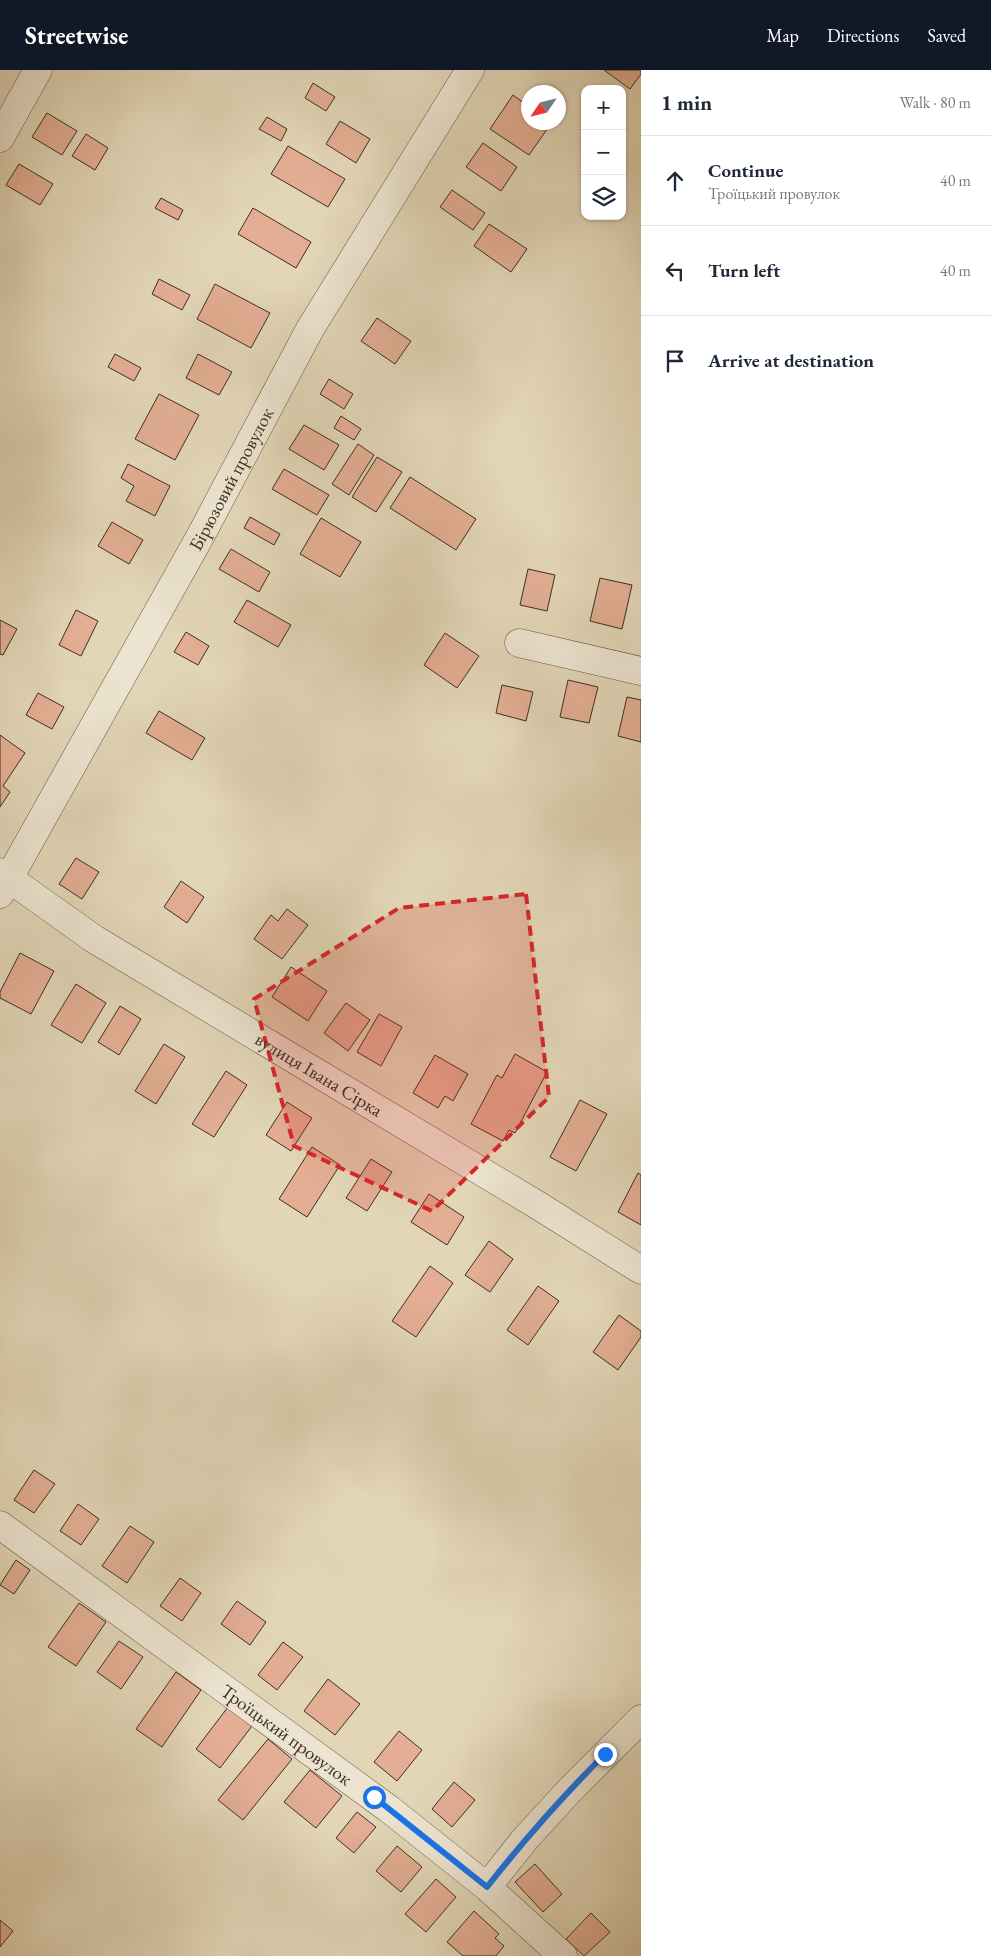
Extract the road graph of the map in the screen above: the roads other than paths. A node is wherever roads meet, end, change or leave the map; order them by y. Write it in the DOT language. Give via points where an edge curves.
graph roads {
  1 [pos="38,70"];
  2 [pos="470,70"];
  3 [pos="0,138"];
  4 [pos="519,643"];
  5 [pos="641,671"];
  6 [pos="3,882"];
  7 [pos="641,1270"];
  8 [pos="0,1525"];
  9 [pos="641,1719"];
  10 [pos="487,1887"];
  11 [pos="564,1956"];
  1 -- 3 [label="street"];
  2 -- 6 [label="street, Бірюзовий провулок" via="310,329 201,534"];
  4 -- 5 [label="street"];
  6 -- 7 [label="street, вулиця Івана Сірка"];
  8 -- 10 [label="street, Троїцький провулок" via="389,1808"];
  9 -- 10 [label="street" via="557,1804"];
  10 -- 11 [label="street, Троїцький провулок"];
}
